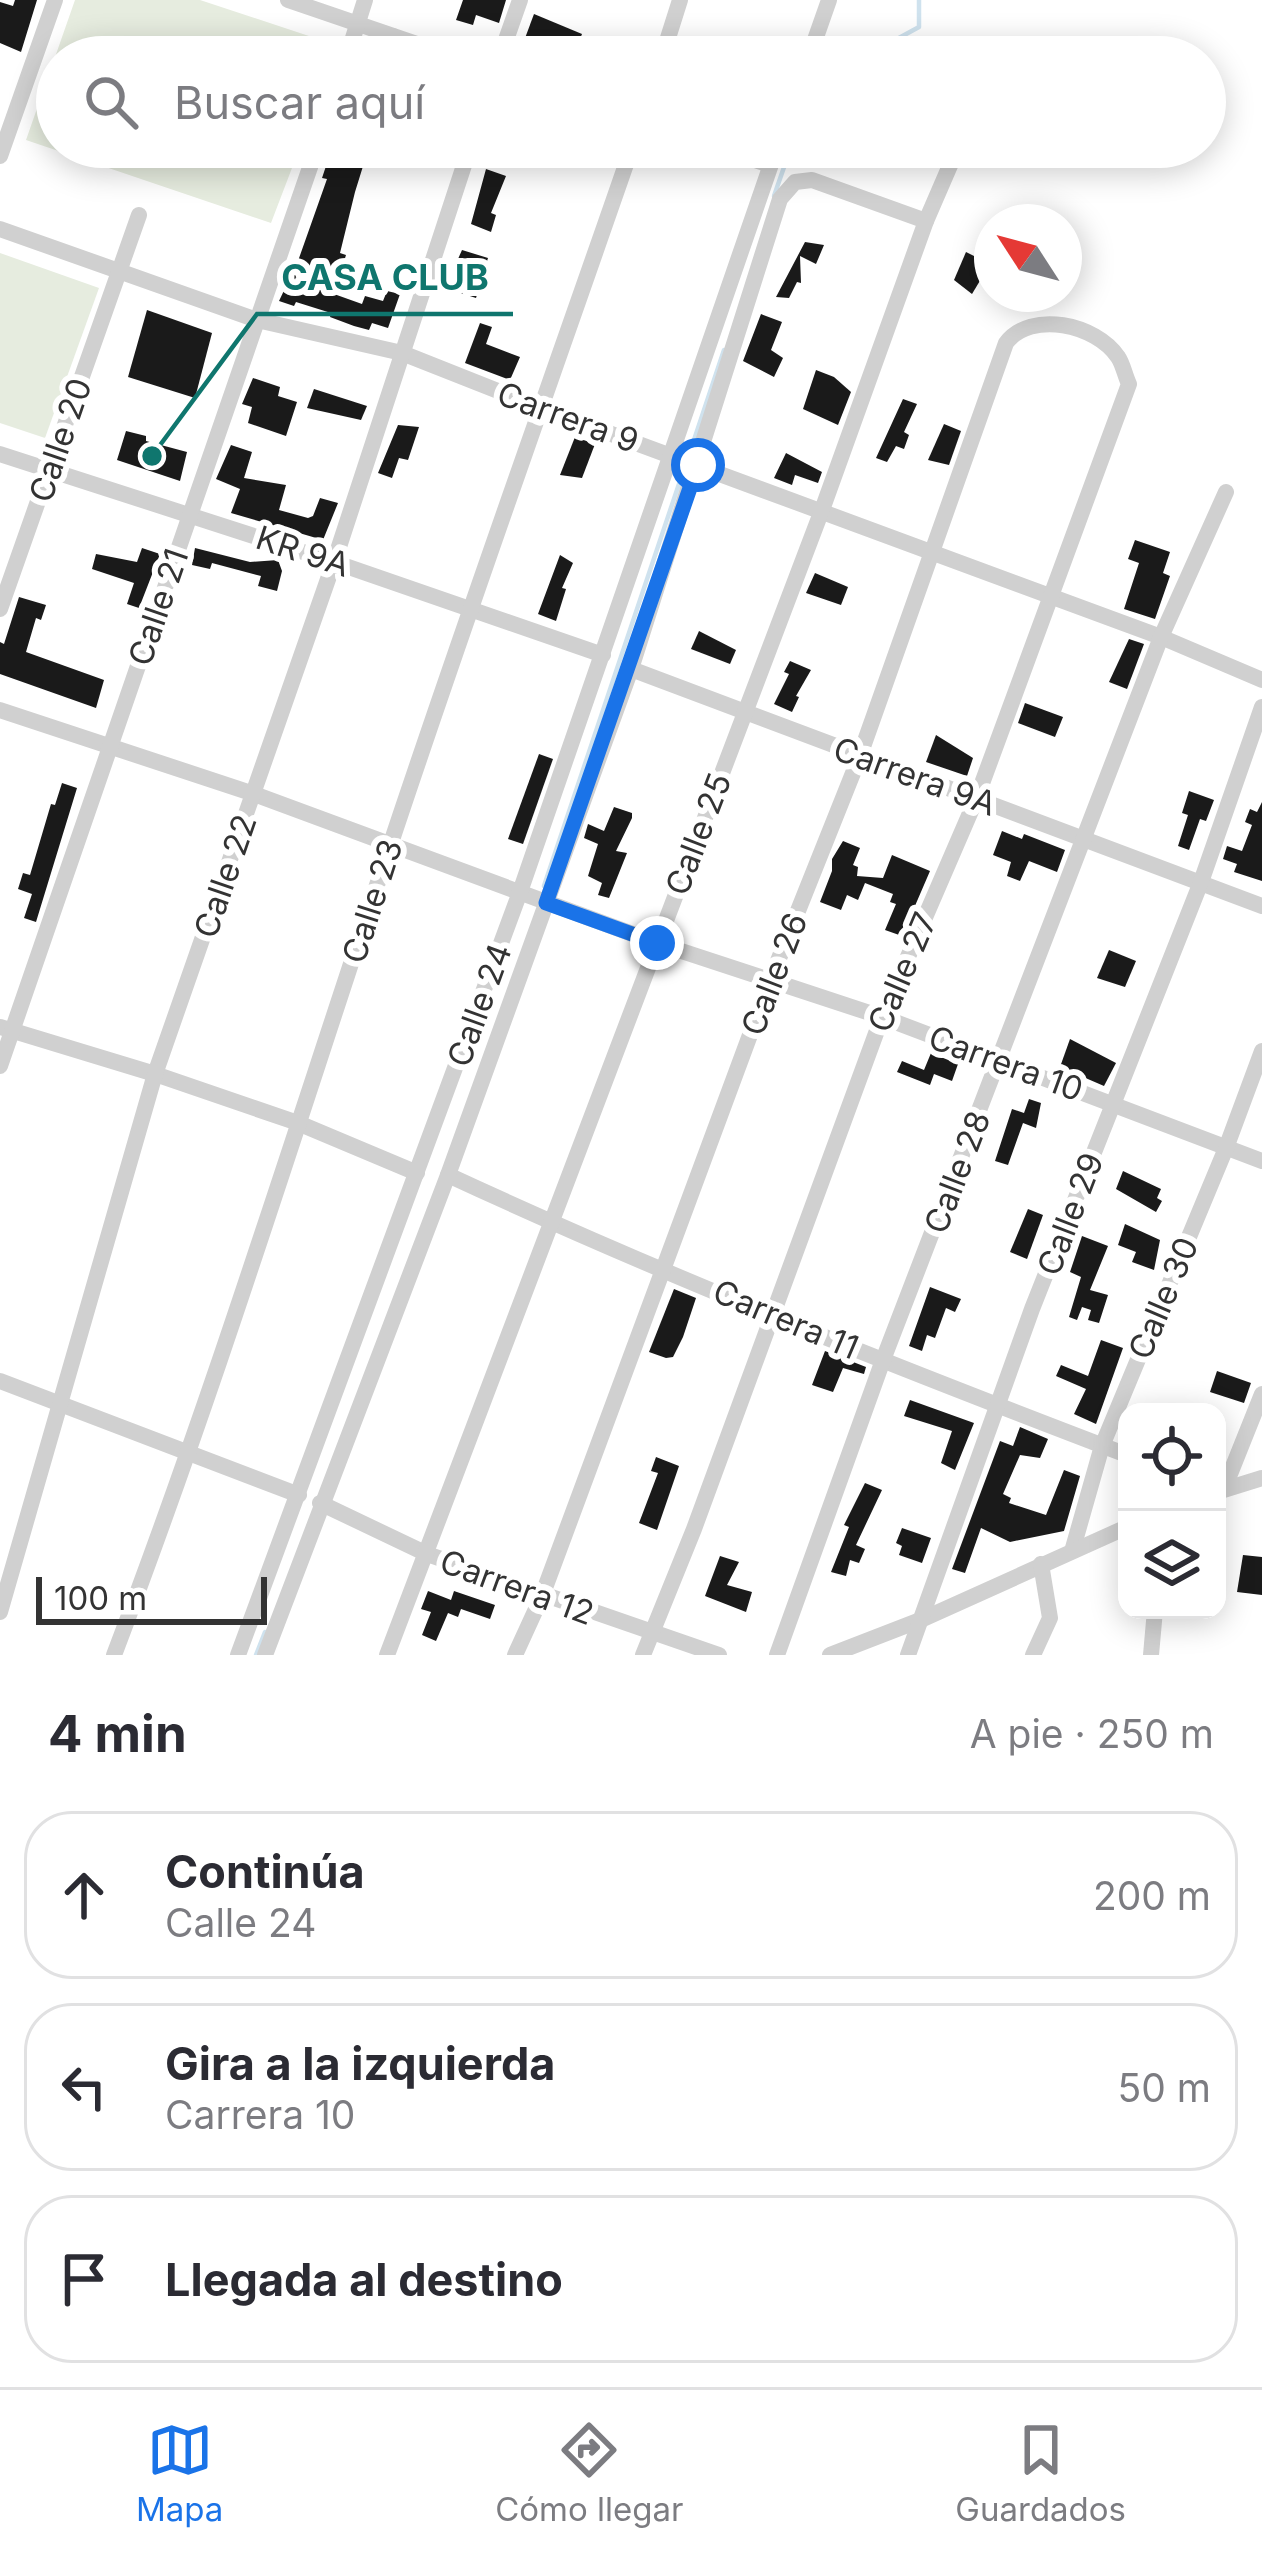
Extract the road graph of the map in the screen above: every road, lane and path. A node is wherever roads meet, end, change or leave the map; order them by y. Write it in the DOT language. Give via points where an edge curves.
graph roads {
  1 [pos="55,0"];
  2 [pos="288,0"];
  3 [pos="365,0"];
  4 [pos="520,0"];
  5 [pos="680,0"];
  6 [pos="829,0"];
  7 [pos="357,24"];
  8 [pos="42,36"];
  9 [pos="353,36"];
  10 [pos="393,36"];
  11 [pos="507,36"];
  12 [pos="669,36"];
  13 [pos="816,36"];
  14 [pos="36,54"];
  15 [pos="0,156"];
  16 [pos="310,168"];
  17 [pos="463,168"];
  18 [pos="625,168"];
  19 [pos="769,168"];
  20 [pos="949,168"];
  21 [pos="139,215"];
  22 [pos="926,221"];
  23 [pos="0,229"];
  24 [pos="119,271"];
  25 [pos="257,320"];
  26 [pos="1056,324"];
  27 [pos="402,353"];
  28 [pos="541,408"];
  29 [pos="0,454"];
  30 [pos="669,454"];
  31 [pos="698,465"];
  32 [pos="50,471"];
  33 [pos="1226,492"];
  34 [pos="821,509"];
  35 [pos="190,514"];
  36 [pos="930,554"];
  37 [pos="334,562"];
  38 [pos="1048,596"];
  39 [pos="470,607"];
  40 [pos="0,610"];
  41 [pos="1161,637"];
  42 [pos="603,656"];
  43 [pos="631,669"];
  44 [pos="1262,680"];
  45 [pos="1262,707"];
  46 [pos="0,710"];
  47 [pos="744,712"];
  48 [pos="110,748"];
  49 [pos="860,758"];
  50 [pos="254,794"];
  51 [pos="976,797"];
  52 [pos="1084,837"];
  53 [pos="391,844"];
  54 [pos="1201,882"];
  55 [pos="522,893"];
  56 [pos="545,902"];
  57 [pos="1262,906"];
  58 [pos="657,943"];
  59 [pos="770,981"];
  60 [pos="882,1017"];
  61 [pos="5,1028"];
  62 [pos="1262,1051"];
  63 [pos="1000,1060"];
  64 [pos="0,1066"];
  65 [pos="155,1074"];
  66 [pos="1113,1102"];
  67 [pos="298,1124"];
  68 [pos="1226,1148"];
  69 [pos="1262,1161"];
  70 [pos="417,1173"];
  71 [pos="448,1175"];
  72 [pos="551,1223"];
  73 [pos="664,1269"];
  74 [pos="771,1313"];
  75 [pos="883,1360"];
  76 [pos="0,1381"];
  77 [pos="1262,1394"];
  78 [pos="58,1404"];
  79 [pos="998,1407"];
  80 [pos="1102,1445"];
  81 [pos="1118,1451"];
  82 [pos="190,1455"];
  83 [pos="1226,1478"];
  84 [pos="1262,1478"];
  85 [pos="1226,1489"];
  86 [pos="299,1495"];
  87 [pos="320,1503"];
  88 [pos="1118,1530"];
  89 [pos="1073,1548"];
  90 [pos="427,1554"];
  91 [pos="1042,1564"];
  92 [pos="542,1597"];
  93 [pos="0,1612"];
  94 [pos="923,1619"];
  95 [pos="1154,1619"];
  96 [pos="651,1634"];
  97 [pos="114,1655"];
  98 [pos="238,1655"];
  99 [pos="265,1655"];
  100 [pos="387,1655"];
  101 [pos="515,1655"];
  102 [pos="643,1655"];
  103 [pos="719,1655"];
  104 [pos="777,1655"];
  105 [pos="830,1655"];
  106 [pos="908,1655"];
  107 [pos="1034,1655"];
  108 [pos="1151,1655"];
  1 -- 8 [label="street"];
  2 -- 7 [label="street"];
  3 -- 7 [label="street"];
  4 -- 11 [label="street"];
  5 -- 12 [label="street"];
  6 -- 13 [label="street"];
  7 -- 9 [label="street"];
  7 -- 10 [label="street"];
  14 -- 15 [label="street"];
  16 -- 25 [label="street, Calle 21"];
  17 -- 27 [label="street, Calle 22"];
  18 -- 28 [label="street, Calle 23"];
  19 -- 30 [label="street, Calle 24"];
  20 -- 22 [label="street, Calle 25"];
  21 -- 24 [label="street, Calle 20"];
  22 -- 31 [label="street, Calle 24" via="812,180 795,182 780,199"];
  22 -- 34 [label="street, Calle 25"];
  23 -- 24 [label="street, Carrera 9"];
  24 -- 25 [label="street, Carrera 9"];
  24 -- 32 [label="street, Calle 20"];
  25 -- 27 [label="street, Carrera 9"];
  25 -- 35 [label="street, Calle 21"];
  26 -- 36 [label="street, Calle 26" via="1025,327 1006,344"];
  26 -- 38 [label="street, Calle 27" via="1089,334 1117,355 1129,384"];
  27 -- 28 [label="street, Carrera 9"];
  27 -- 37 [label="street, Calle 22"];
  28 -- 30 [label="street, Carrera 9"];
  28 -- 39 [label="street, Calle 23"];
  29 -- 32 [label="street, KR 9A"];
  30 -- 31 [label="street, Carrera 9"];
  30 -- 42 [label="street, Calle 24"];
  31 -- 34 [label="street, Carrera 9"];
  31 -- 43 [label="street, Calle 24"];
  32 -- 35 [label="street, KR 9A"];
  32 -- 40 [label="street, Calle 20"];
  33 -- 41 [label="street, Calle 28"];
  34 -- 36 [label="street, Carrera 9"];
  34 -- 47 [label="street, Calle 25"];
  35 -- 37 [label="street, KR 9A"];
  35 -- 48 [label="street, Calle 21"];
  36 -- 38 [label="street, Carrera 9"];
  36 -- 49 [label="street, Calle 26"];
  37 -- 39 [label="street, KR 9A"];
  37 -- 50 [label="street, Calle 22"];
  38 -- 41 [label="street, Carrera 9"];
  38 -- 51 [label="street, Calle 27"];
  39 -- 42 [label="street, KR 9A"];
  39 -- 53 [label="street, Calle 23"];
  41 -- 44 [label="street, Carrera 9"];
  41 -- 52 [label="street, Calle 28"];
  42 -- 55 [label="street, Calle 24"];
  43 -- 47 [label="street, Carrera 9A"];
  43 -- 56 [label="street, Calle 24"];
  45 -- 54 [label="street, Calle 29"];
  46 -- 48 [label="street, Carrera 10"];
  47 -- 49 [label="street, Carrera 9A"];
  47 -- 58 [label="street, Calle 25"];
  48 -- 50 [label="street, Carrera 10"];
  48 -- 61 [label="street, Calle 21"];
  49 -- 51 [label="street, Carrera 9A"];
  49 -- 59 [label="street, Calle 26"];
  50 -- 53 [label="street, Carrera 10"];
  50 -- 65 [label="street, Calle 22"];
  51 -- 52 [label="street, Carrera 9A"];
  51 -- 60 [label="street, Calle 27"];
  52 -- 54 [label="street, Carrera 9A"];
  52 -- 63 [label="street, Calle 28"];
  53 -- 55 [label="street, Carrera 10"];
  53 -- 67 [label="street, Calle 23"];
  54 -- 57 [label="street"];
  54 -- 66 [label="street, Calle 29"];
  55 -- 56 [label="street, Carrera 10"];
  55 -- 70 [label="street, Calle 24"];
  56 -- 58 [label="street, Carrera 10"];
  56 -- 71 [label="street, Calle 24"];
  58 -- 59 [label="street, Carrera 10"];
  58 -- 72 [label="street, Calle 25"];
  59 -- 60 [label="street, Carrera 10"];
  59 -- 73 [label="street, Calle 26"];
  60 -- 63 [label="street, Carrera 10"];
  60 -- 74 [label="street, Calle 27"];
  61 -- 64 [label="street, Calle 21"];
  61 -- 65 [label="street"];
  62 -- 68 [label="street, Calle 30"];
  63 -- 66 [label="street, Carrera 10"];
  63 -- 75 [label="street, Calle 28"];
  65 -- 67 [label="street"];
  65 -- 78 [label="street, Calle 22"];
  66 -- 68 [label="street, Carrera 10"];
  66 -- 79 [label="street, Calle 29"];
  67 -- 70 [label="street"];
  67 -- 82 [label="street, Calle 23"];
  68 -- 69 [label="street, Carrera 10"];
  68 -- 80 [label="street, Calle 30"];
  70 -- 86 [label="street, Calle 24"];
  71 -- 72 [label="street, Carrera 11"];
  71 -- 87 [label="street, Calle 24"];
  72 -- 73 [label="street, Carrera 11"];
  72 -- 90 [label="street, Calle 25"];
  73 -- 74 [label="street, Carrera 11"];
  73 -- 92 [label="street, Calle 26"];
  74 -- 75 [label="street, Carrera 11"];
  74 -- 96 [label="street, Calle 27"];
  75 -- 79 [label="street, Carrera 11"];
  75 -- 104 [label="street, Calle 28"];
  76 -- 78 [label="street"];
  77 -- 83 [label="street"];
  78 -- 82 [label="street"];
  78 -- 93 [label="street, Calle 22"];
  79 -- 80 [label="street, Carrera 11"];
  79 -- 94 [label="street, Calle 29"];
  80 -- 81 [label="street, Carrera 11"];
  80 -- 89 [label="street, Calle 30"];
  82 -- 86 [label="street"];
  82 -- 97 [label="street, Calle 23"];
  84 -- 85 [label="street"];
  86 -- 98 [label="street, Calle 24"];
  87 -- 90 [label="street, Carrera 12"];
  87 -- 99 [label="street, Calle 24"];
  88 -- 89 [label="street"];
  89 -- 91 [label="street"];
  90 -- 92 [label="street, Carrera 12"];
  90 -- 100 [label="street, Calle 25"];
  91 -- 94 [label="street"];
  91 -- 107 [label="street" via="1050,1618"];
  92 -- 96 [label="street, Carrera 12"];
  92 -- 101 [label="street, Calle 26"];
  94 -- 105 [label="street"];
  94 -- 106 [label="street, Calle 29"];
  95 -- 108 [label="street"];
  96 -- 102 [label="street, Calle 27"];
  96 -- 103 [label="street, Carrera 12"];
}
